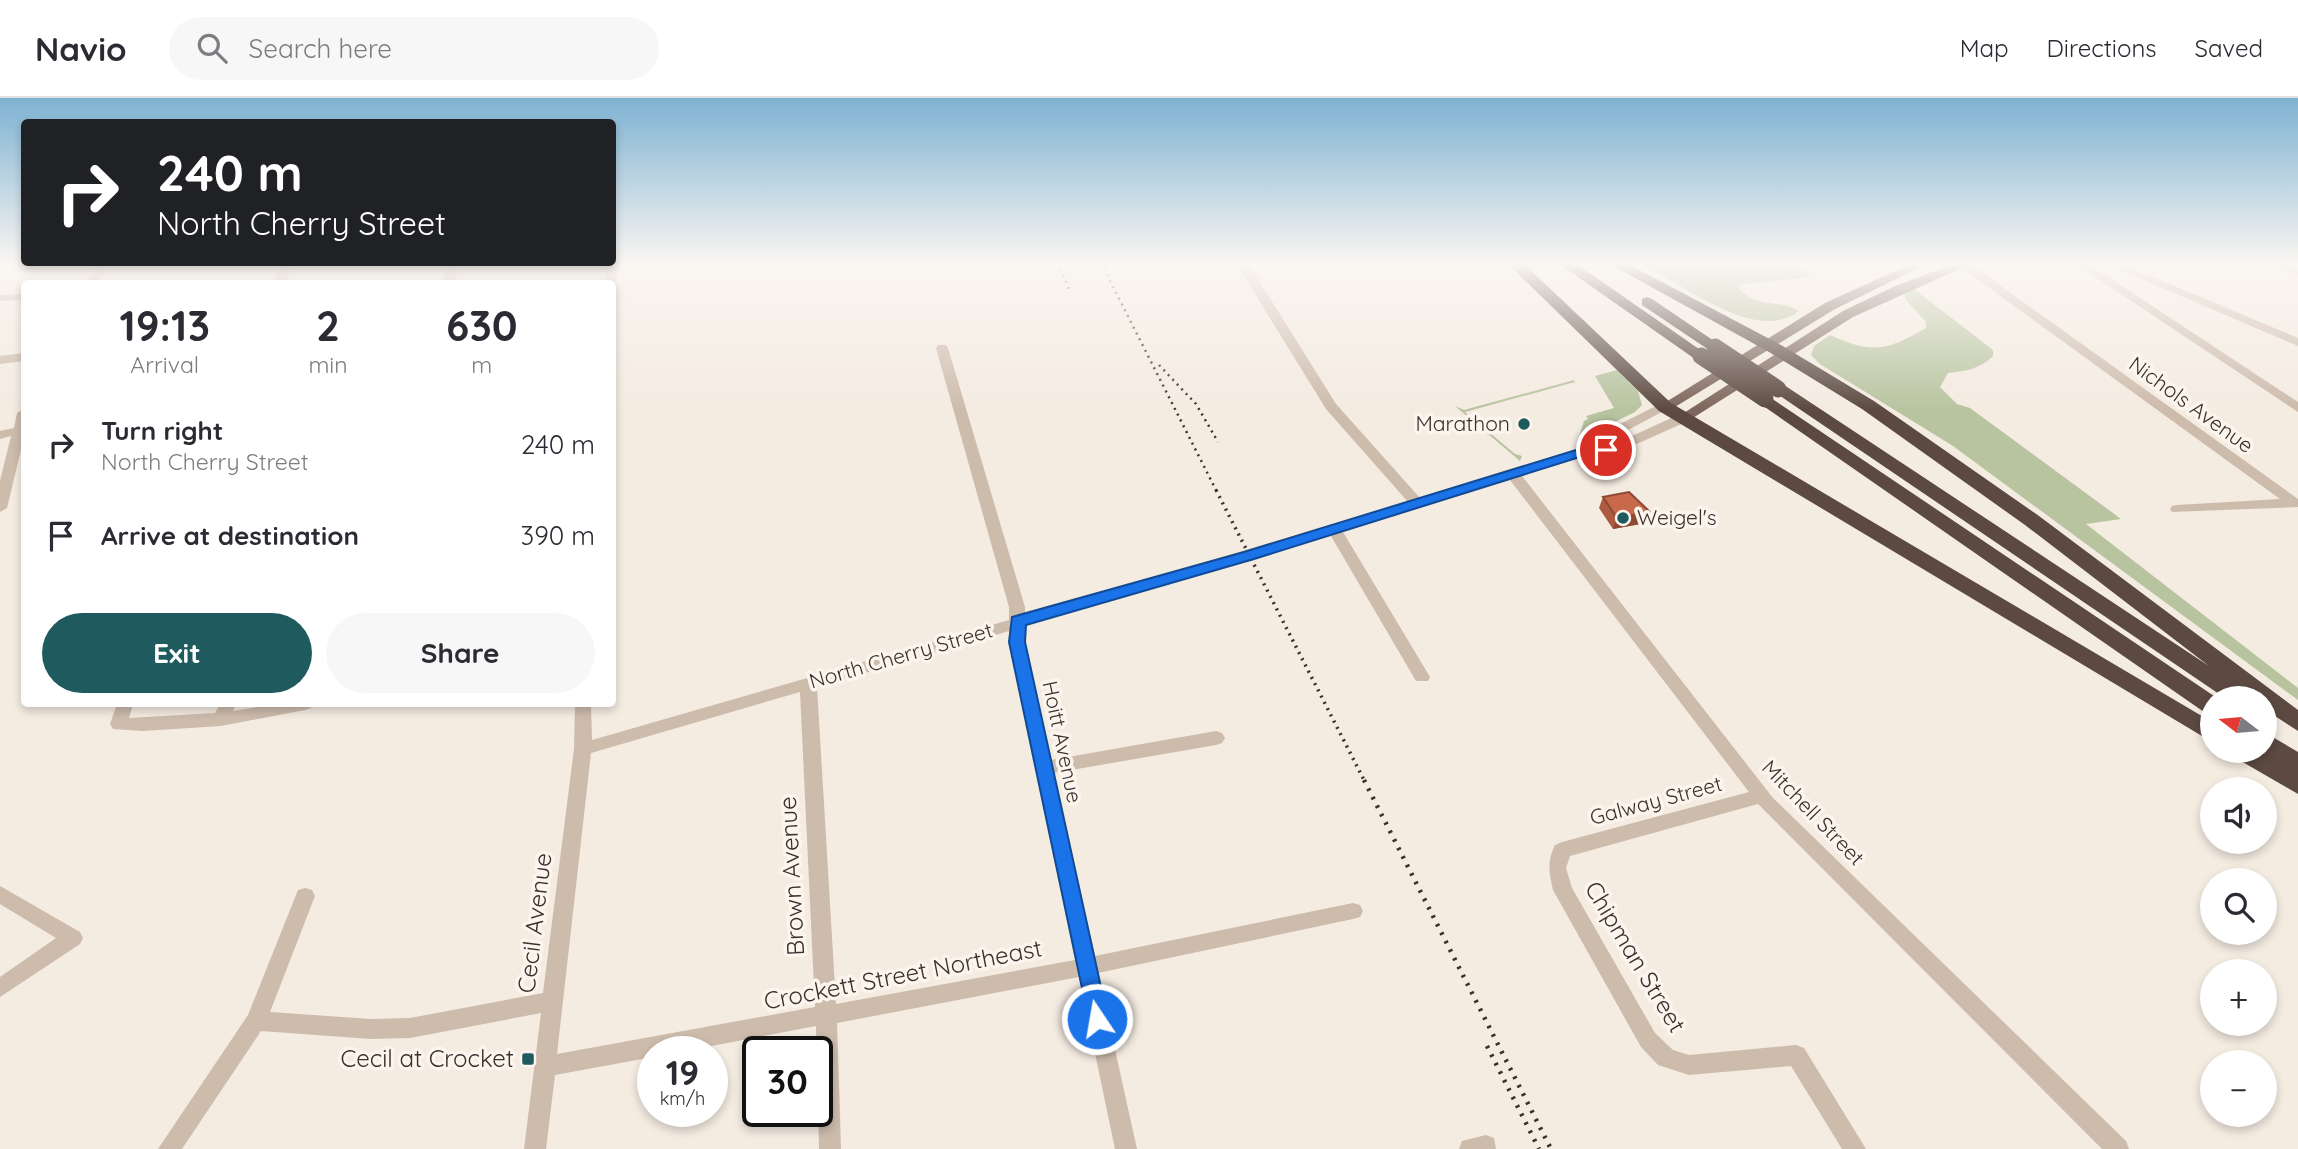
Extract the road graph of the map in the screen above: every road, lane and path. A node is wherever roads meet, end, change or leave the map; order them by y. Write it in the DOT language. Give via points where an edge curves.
graph roads {
  1 [pos="1273,312"];
  2 [pos="1566,312"];
  3 [pos="1645,312"];
  4 [pos="1655,312"];
  5 [pos="1705,312"];
  6 [pos="1821,312"];
  7 [pos="1850,312"];
  8 [pos="2031,312"];
  9 [pos="2154,312"];
  10 [pos="2227,312"];
  11 [pos="2298,342"];
  12 [pos="942,348"];
  13 [pos="1774,350"];
  14 [pos="1708,351"];
  15 [pos="21,357"];
  16 [pos="0,360"];
  17 [pos="1772,394"];
  18 [pos="2298,408"];
  19 [pos="1674,413"];
  20 [pos="21,430"];
  21 [pos="21,434"];
  22 [pos="0,435"];
  23 [pos="1581,453"];
  24 [pos="1513,474"];
  25 [pos="1417,503"];
  26 [pos="2296,503"];
  27 [pos="0,508"];
  28 [pos="2177,509"];
  29 [pos="1334,529"];
  30 [pos="1018,621"];
  31 [pos="1422,677"];
  32 [pos="808,683"];
  33 [pos="2222,686"];
  34 [pos="2200,697"];
  35 [pos="124,707"];
  36 [pos="275,707"];
  37 [pos="583,707"];
  38 [pos="224,712"];
  39 [pos="2298,722"];
  40 [pos="2277,723"];
  41 [pos="2200,726"];
  42 [pos="2298,737"];
  43 [pos="1216,738"];
  44 [pos="583,749"];
  45 [pos="2277,750"];
  46 [pos="2262,763"];
  47 [pos="2298,764"];
  48 [pos="1045,768"];
  49 [pos="2298,785"];
  50 [pos="1762,796"];
  51 [pos="1562,850"];
  52 [pos="0,894"];
  53 [pos="305,896"];
  54 [pos="1353,911"];
  55 [pos="1086,967"];
  56 [pos="0,988"];
  57 [pos="552,1001"];
  58 [pos="826,1016"];
  59 [pos="256,1021"];
  60 [pos="544,1067"];
  61 [pos="169,1149"];
  62 [pos="534,1149"];
  63 [pos="830,1149"];
  64 [pos="1126,1149"];
  65 [pos="1855,1149"];
  66 [pos="2118,1149"];
  1 -- 25 [label="street" via="1331,405"];
  2 -- 19 [label="highway"];
  3 -- 14 [label="highway"];
  4 -- 14 [label="highway"];
  5 -- 13 [label="highway"];
  6 -- 13 [label="main road, North Cherry Street"];
  7 -- 13 [label="main road, North Cherry Street"];
  8 -- 26 [label="street, Nichols Avenue"];
  9 -- 18 [label="street"];
  10 -- 11 [label="street"];
  12 -- 30 [label="street, Hoitt Avenue"];
  13 -- 19 [label="main road, North Cherry Street"];
  13 -- 19 [label="main road, North Cherry Street"];
  13 -- 39 [label="highway" via="1867,404 2000,497"];
  14 -- 17 [label="highway, bridge"];
  15 -- 16 [label="street"];
  17 -- 33 [label="highway"];
  17 -- 34 [label="highway"];
  19 -- 23 [label="street, North Cherry Street" via="1597,441"];
  19 -- 23 [label="street, North Cherry Street" via="1625,444"];
  19 -- 41 [label="highway"];
  20 -- 22 [label="street"];
  21 -- 27 [label="street"];
  23 -- 24 [label="street, North Cherry Street"];
  24 -- 25 [label="street, North Cherry Street"];
  24 -- 50 [label="street, Mitchell Street"];
  25 -- 29 [label="street, North Cherry Street"];
  26 -- 28 [label="street"];
  29 -- 30 [label="street, North Cherry Street"];
  29 -- 31 [label="street"];
  30 -- 32 [label="street, North Cherry Street"];
  30 -- 48 [label="street, Hoitt Avenue" via="1017,642"];
  32 -- 44 [label="street, North Cherry Street"];
  32 -- 58 [label="street, Brown Avenue"];
  35 -- 38 [label="street" via="119,724 155,726"];
  36 -- 38 [label="street"];
  37 -- 44 [label="street, Cecil Avenue"];
  40 -- 42 [label="highway"];
  43 -- 48 [label="street"];
  44 -- 57 [label="street, Cecil Avenue"];
  45 -- 47 [label="highway"];
  46 -- 49 [label="highway"];
  48 -- 55 [label="street, Hoitt Avenue"];
  50 -- 51 [label="street, Galway Street"];
  50 -- 66 [label="street, Mitchell Street"];
  51 -- 65 [label="street, Chipman Street" via="1557,868 1563,890 1648,1040 1667,1058 1689,1065 1796,1055"];
  52 -- 56 [label="street" via="73,938"];
  53 -- 59 [label="street"];
  54 -- 55 [label="street, Crockett Street Northeast"];
  55 -- 58 [label="street, Crockett Street Northeast"];
  55 -- 64 [label="street, Hoitt Avenue"];
  57 -- 59 [label="street" via="410,1028"];
  57 -- 60 [label="street, Cecil Avenue"];
  58 -- 60 [label="street, Crockett Street Northeast"];
  58 -- 63 [label="street, Brown Avenue"];
  59 -- 61 [label="street"];
  60 -- 62 [label="street, Cecil Avenue"];
}
